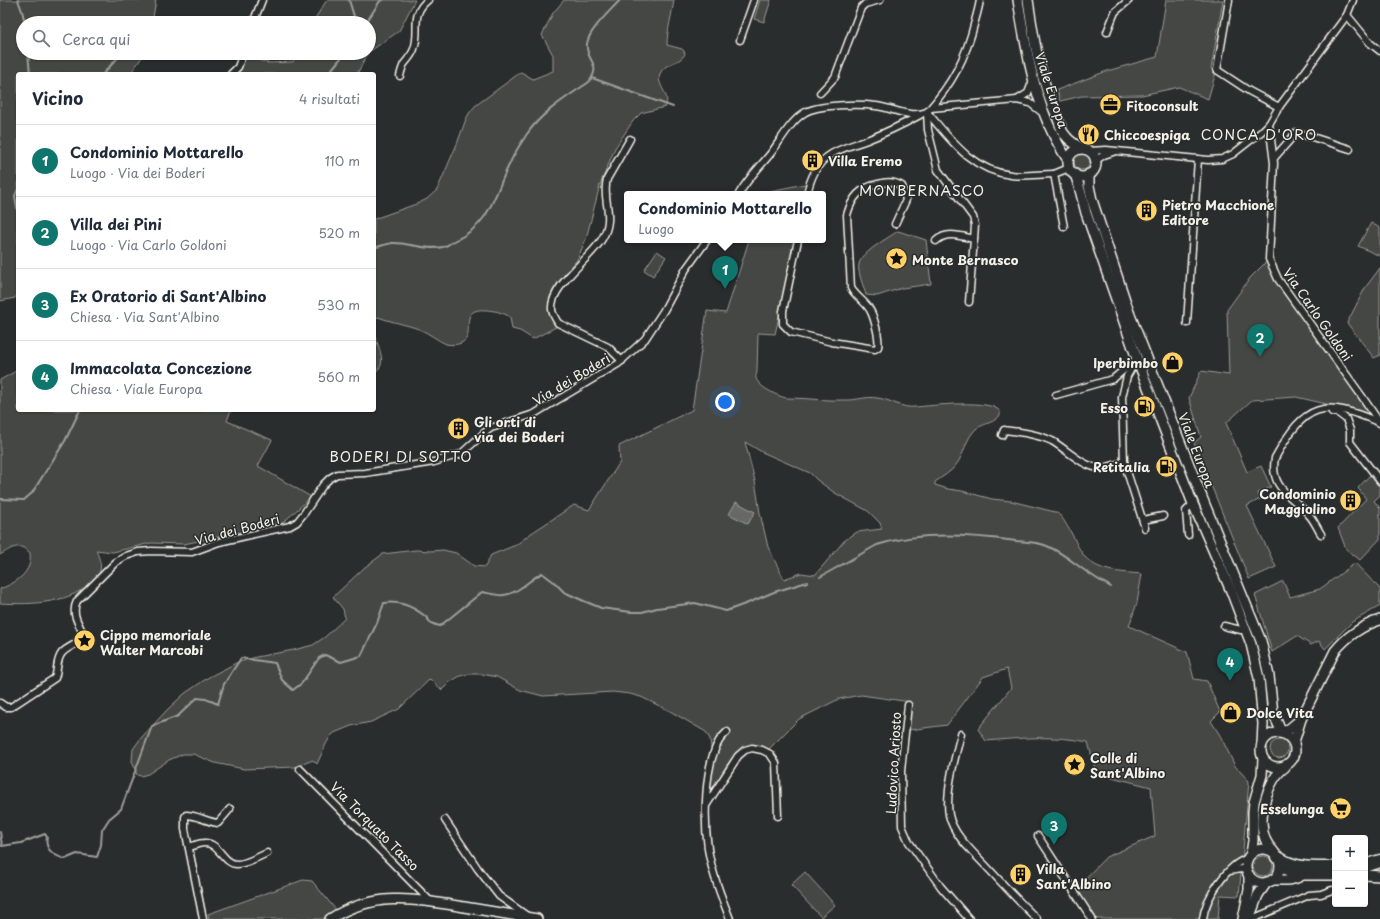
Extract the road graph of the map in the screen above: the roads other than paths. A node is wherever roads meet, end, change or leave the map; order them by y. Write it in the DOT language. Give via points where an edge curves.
graph roads {
  1 [pos="262,0"];
  2 [pos="428,0"];
  3 [pos="754,0"];
  4 [pos="880,0"];
  5 [pos="980,0"];
  6 [pos="1018,0"];
  7 [pos="1028,0"];
  8 [pos="1129,0"];
  9 [pos="1229,0"];
  10 [pos="1353,0"];
  11 [pos="864,2"];
  12 [pos="1347,15"];
  13 [pos="256,16"];
  14 [pos="1107,32"];
  15 [pos="740,40"];
  16 [pos="1380,51"];
  17 [pos="240,60"];
  18 [pos="233,72"];
  19 [pos="400,76"];
  20 [pos="1033,80"];
  21 [pos="820,93"];
  22 [pos="1017,100"];
  23 [pos="1279,107"];
  24 [pos="926,111"];
  25 [pos="1045,114"];
  26 [pos="1269,124"];
  27 [pos="630,139"];
  28 [pos="1350,149"];
  29 [pos="1087,150"];
  30 [pos="1115,151"];
  31 [pos="1274,158"];
  32 [pos="1198,159"];
  33 [pos="1095,161"];
  34 [pos="1071,167"];
  35 [pos="1054,174"];
  36 [pos="1089,174"];
  37 [pos="741,191"];
  38 [pos="808,191"];
  39 [pos="895,224"];
  40 [pos="1064,227"];
  41 [pos="974,239"];
  42 [pos="936,242"];
  43 [pos="705,243"];
  44 [pos="797,243"];
  45 [pos="968,302"];
  46 [pos="1187,323"];
  47 [pos="1137,359"];
  48 [pos="622,360"];
  49 [pos="1056,395"];
  50 [pos="1317,411"];
  51 [pos="1380,423"];
  52 [pos="1002,435"];
  53 [pos="1124,462"];
  54 [pos="1380,481"];
  55 [pos="1193,504"];
  56 [pos="1163,516"];
  57 [pos="1143,520"];
  58 [pos="1145,528"];
  59 [pos="1321,534"];
  60 [pos="1188,535"];
  61 [pos="1378,618"];
  62 [pos="1224,626"];
  63 [pos="1246,628"];
  64 [pos="0,703"];
  65 [pos="908,705"];
  66 [pos="1301,719"];
  67 [pos="727,732"];
  68 [pos="1282,733"];
  69 [pos="961,734"];
  70 [pos="1294,742"];
  71 [pos="1262,744"];
  72 [pos="1263,759"];
  73 [pos="1286,766"];
  74 [pos="300,769"];
  75 [pos="706,805"];
  76 [pos="230,809"];
  77 [pos="778,816"];
  78 [pos="445,820"];
  79 [pos="1038,836"];
  80 [pos="189,847"];
  81 [pos="266,854"];
  82 [pos="1250,856"];
  83 [pos="1277,859"];
  84 [pos="1380,861"];
  85 [pos="1368,865"];
  86 [pos="1332,868"];
  87 [pos="1229,871"];
  88 [pos="1248,873"];
  89 [pos="1302,875"];
  90 [pos="1332,875"];
  91 [pos="1368,875"];
  92 [pos="1380,876"];
  93 [pos="1270,881"];
  94 [pos="1332,890"];
  95 [pos="431,902"];
  96 [pos="1252,909"];
  97 [pos="1263,915"];
  98 [pos="532,918"];
  99 [pos="203,919"];
  100 [pos="330,919"];
  101 [pos="730,919"];
  102 [pos="969,919"];
  103 [pos="1037,919"];
  104 [pos="1092,919"];
  105 [pos="1203,919"];
  106 [pos="1243,919"];
  107 [pos="1249,919"];
  108 [pos="1252,919"];
  1 -- 13 [label="street"];
  2 -- 19 [label="street" via="417,14 415,46"];
  3 -- 15 [label="street"];
  4 -- 11 [label="street"];
  5 -- 24 [label="street" via="964,58"];
  6 -- 20 [label="street, Viale Europa" via="1026,55"];
  7 -- 29 [label="street, Viale Europa" via="1042,79 1063,134"];
  8 -- 14 [label="street" via="1115,12"];
  9 -- 23 [label="street" via="1217,70"];
  10 -- 12 [label="street"];
  11 -- 21 [label="street" via="834,77"];
  12 -- 16 [label="street"];
  12 -- 23 [label="street"];
  17 -- 18 [label="street"];
  20 -- 22 [label="street" via="1028,93"];
  20 -- 25 [label="street, Viale Europa"];
  22 -- 24 [label="street"];
  22 -- 25 [label="street" via="1030,103"];
  23 -- 26 [label="street"];
  24 -- 35 [label="street" via="976,163 993,171 1012,175"];
  24 -- 37 [label="street" via="904,114 878,106 864,105 811,109 797,119"];
  24 -- 38 [label="street" via="894,129 840,149 827,157 810,180"];
  24 -- 41 [label="street" via="938,170 973,217"];
  25 -- 34 [label="street, Viale Europa"];
  26 -- 31 [label="street, Via Carlo Goldoni"];
  26 -- 32 [label="street" via="1228,157 1215,160"];
  27 -- 48 [label="street, Via dei Boderi" via="605,186 609,222 602,239 561,286 552,301 552,310 558,323 608,347"];
  28 -- 31 [label="street" via="1296,133"];
  29 -- 30 [label="street"];
  29 -- 33 [label="street, Viale Europa"];
  29 -- 34 [label="street" via="1073,152"];
  30 -- 32 [label="street"];
  30 -- 33 [label="street"];
  31 -- 51 [label="street, Via Carlo Goldoni" via="1269,259 1278,279"];
  32 -- 46 [label="street"];
  33 -- 36 [label="street, Viale Europa" via="1094,169"];
  34 -- 35 [label="street"];
  34 -- 36 [label="street" via="1082,176"];
  34 -- 47 [label="street, Viale Europa"];
  35 -- 40 [label="street"];
  36 -- 68 [label="street, Viale Europa" via="1090,192 1133,322 1261,641 1273,711"];
  39 -- 44 [label="street" via="906,200 902,186 895,182 870,186 860,191 850,204 847,215 851,288 870,309 879,337 876,349 791,332 782,324"];
  41 -- 42 [label="street" via="950,235 941,237"];
  41 -- 45 [label="street"];
  43 -- 48 [label="street, Via dei Boderi" via="686,269 645,339"];
  47 -- 49 [label="street" via="1113,379"];
  47 -- 53 [label="street" via="1128,376 1122,397"];
  47 -- 55 [label="street, Viale Europa"];
  48 -- 64 [label="street, Via dei Boderi" via="534,414 491,428 461,454 434,462 365,473 336,474 323,485 297,522 290,526 219,542 192,552 151,551 126,556 116,562 77,601 74,608 75,616 84,635 78,643 61,654 55,678 11,707"];
  50 -- 51 [label="street, Via Carlo Goldoni" via="1327,408 1357,413"];
  50 -- 54 [label="street" via="1338,413 1346,419 1350,430 1350,442"];
  50 -- 59 [label="street, Via Carlo Goldoni" via="1310,413 1296,426 1282,445 1274,464 1281,488 1310,515"];
  52 -- 53 [label="street" via="1004,430 1030,433 1052,441 1076,458 1100,468"];
  53 -- 57 [label="street"];
  55 -- 60 [label="street, Viale Europa" via="1186,511"];
  55 -- 63 [label="street, Viale Europa"];
  56 -- 57 [label="street"];
  57 -- 58 [label="street"];
  61 -- 66 [label="street" via="1350,635 1335,651"];
  62 -- 63 [label="street" via="1241,630"];
  63 -- 71 [label="street, Viale Europa" via="1259,678"];
  65 -- 102 [label="street, Ludovico Ariosto" via="901,772 902,826 941,887"];
  66 -- 68 [label="street"];
  66 -- 70 [label="street"];
  67 -- 75 [label="street" via="714,754 708,779"];
  68 -- 70 [label="street"];
  68 -- 71 [label="street" via="1268,736"];
  69 -- 103 [label="street" via="948,799 949,816 953,826 965,844"];
  70 -- 73 [label="street" via="1295,753"];
  71 -- 72 [label="street"];
  72 -- 73 [label="street" via="1276,768"];
  72 -- 82 [label="street" via="1262,775 1254,802"];
  73 -- 83 [label="street" via="1276,775 1269,788 1263,815 1265,840"];
  74 -- 95 [label="street, Via Torquato Tasso"];
  75 -- 77 [label="street" via="738,756 752,748 770,754 776,763"];
  75 -- 101 [label="street" via="708,850"];
  76 -- 80 [label="street" via="218,822 186,815 185,829"];
  78 -- 98 [label="street" via="499,896"];
  79 -- 104 [label="street"];
  80 -- 81 [label="street" via="210,843 231,863 236,864"];
  80 -- 99 [label="street"];
  82 -- 83 [label="street" via="1255,851 1265,849"];
  82 -- 87 [label="street" via="1238,862"];
  82 -- 88 [label="street" via="1246,866"];
  83 -- 86 [label="highway" via="1300,868"];
  83 -- 89 [label="street" via="1292,873"];
  83 -- 93 [label="street" via="1279,872"];
  84 -- 85 [label="highway"];
  87 -- 88 [label="street" via="1237,869"];
  87 -- 105 [label="street" via="1210,896"];
  88 -- 93 [label="street" via="1257,882"];
  88 -- 106 [label="street"];
  89 -- 90 [label="street"];
  89 -- 93 [label="street" via="1294,879"];
  91 -- 92 [label="street"];
  93 -- 96 [label="street" via="1258,895"];
  94 -- 97 [label="street" via="1309,895"];
  95 -- 98 [label="street"];
  95 -- 100 [label="street" via="402,898 379,900 349,908"];
  96 -- 97 [label="street"];
  96 -- 107 [label="street"];
  97 -- 108 [label="street"];
}
